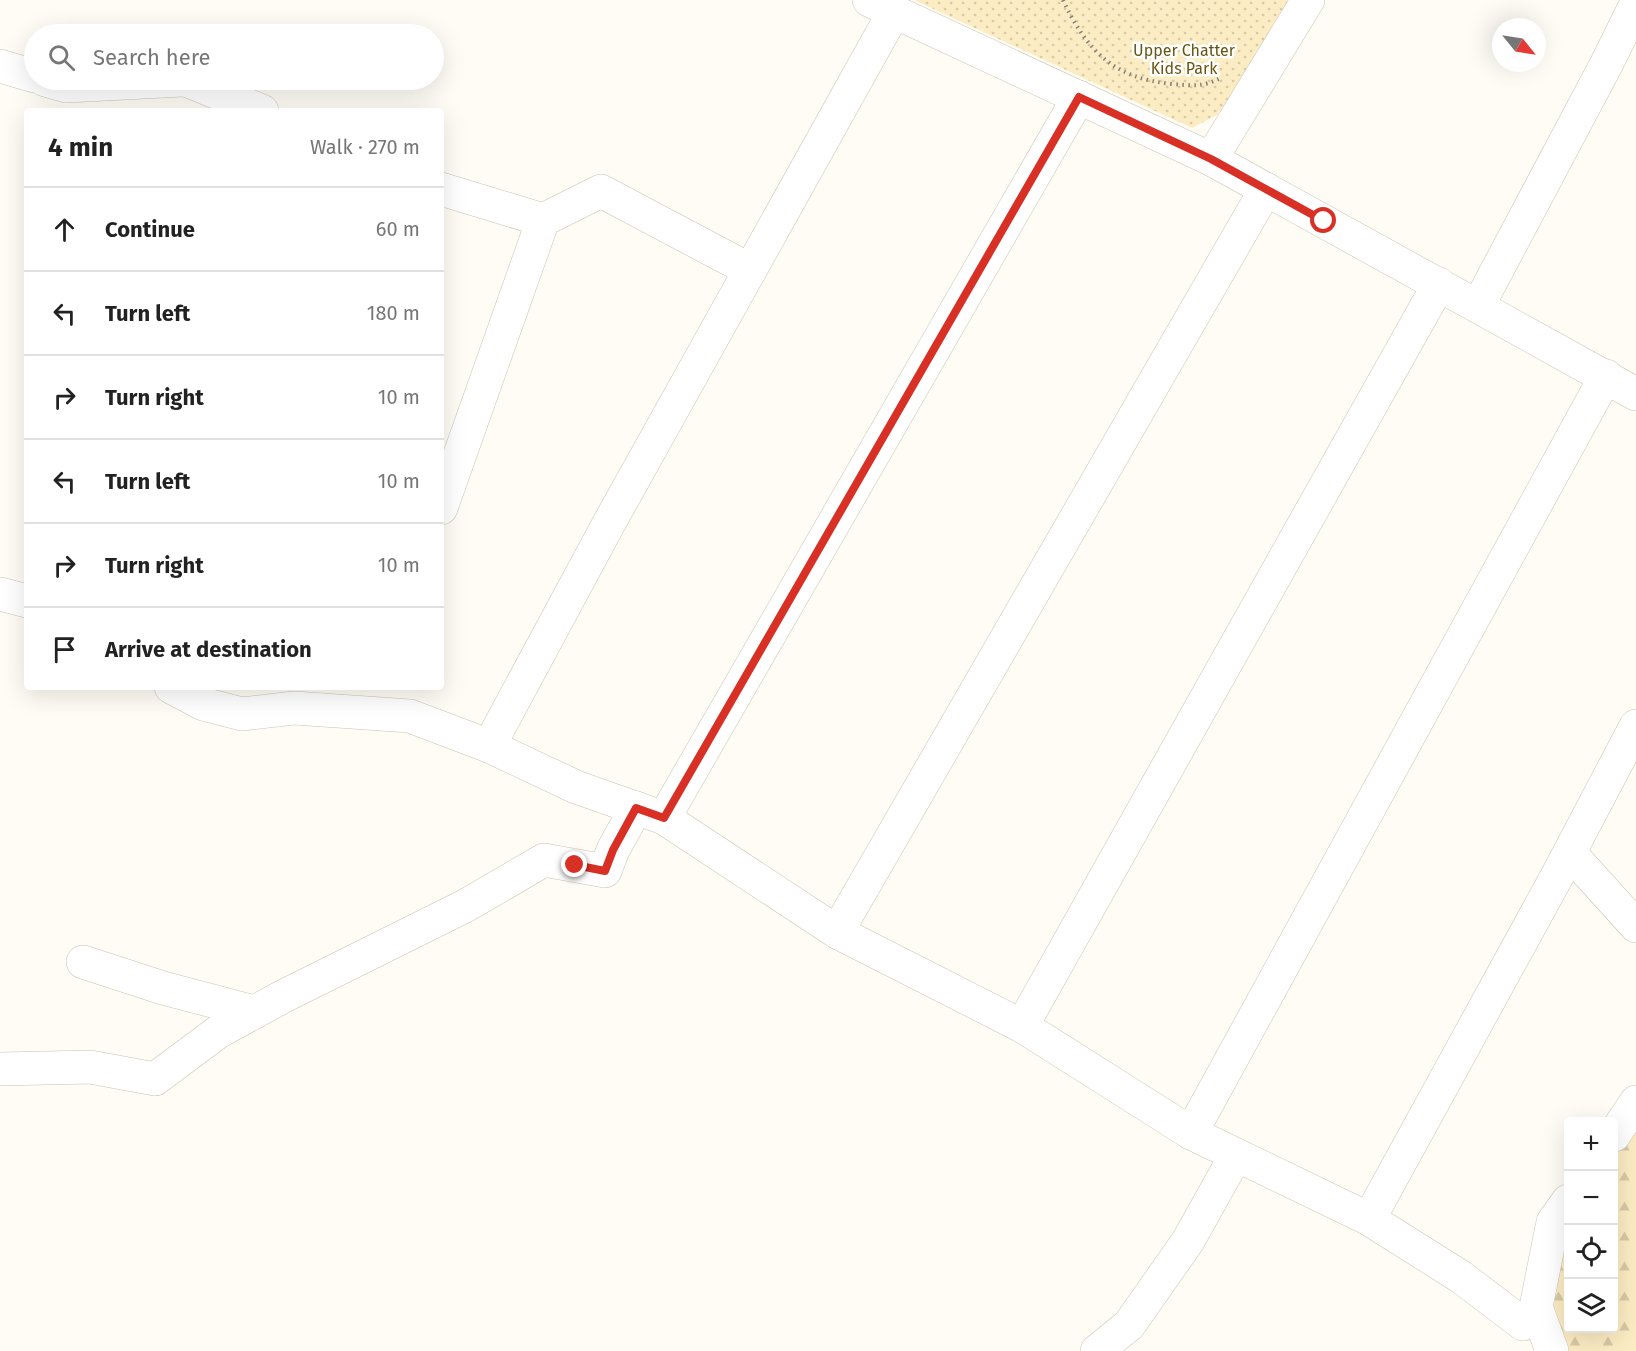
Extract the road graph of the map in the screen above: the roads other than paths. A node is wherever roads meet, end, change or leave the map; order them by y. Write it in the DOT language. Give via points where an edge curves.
graph roads {
  1 [pos="1308,0"];
  2 [pos="1636,4"];
  3 [pos="882,6"];
  4 [pos="1622,65"];
  5 [pos="0,66"];
  6 [pos="24,73"];
  7 [pos="209,90"];
  8 [pos="1079,97"];
  9 [pos="254,108"];
  10 [pos="1211,159"];
  11 [pos="1266,189"];
  12 [pos="444,190"];
  13 [pos="543,220"];
  14 [pos="750,270"];
  15 [pos="1439,285"];
  16 [pos="1478,306"];
  17 [pos="1606,376"];
  18 [pos="1636,394"];
  19 [pos="444,500"];
  20 [pos="0,594"];
  21 [pos="24,600"];
  22 [pos="177,690"];
  23 [pos="1636,726"];
  24 [pos="489,746"];
  25 [pos="650,813"];
  26 [pos="1570,853"];
  27 [pos="1636,926"];
  28 [pos="837,932"];
  29 [pos="83,962"];
  30 [pos="254,1012"];
  31 [pos="1022,1026"];
  32 [pos="0,1069"];
  33 [pos="1636,1102"];
  34 [pos="1618,1129"];
  35 [pos="1191,1133"];
  36 [pos="1236,1155"];
  37 [pos="1564,1208"];
  38 [pos="1370,1220"];
  39 [pos="1546,1260"];
  40 [pos="1523,1337"];
  41 [pos="1098,1351"];
  42 [pos="1552,1351"];
  1 -- 10 [label="street"];
  2 -- 4 [label="street"];
  3 -- 8 [label="street"];
  3 -- 14 [label="street"];
  4 -- 16 [label="street"];
  5 -- 6 [label="street"];
  7 -- 9 [label="street"];
  8 -- 10 [label="street"];
  8 -- 25 [label="street"];
  10 -- 11 [label="street"];
  11 -- 15 [label="street"];
  11 -- 28 [label="street"];
  12 -- 13 [label="street"];
  13 -- 14 [label="street" via="601,191"];
  13 -- 19 [label="street"];
  14 -- 24 [label="street"];
  15 -- 16 [label="street"];
  15 -- 31 [label="street"];
  16 -- 17 [label="street"];
  17 -- 18 [label="street"];
  17 -- 35 [label="street"];
  20 -- 21 [label="street"];
  22 -- 24 [label="street" via="203,704 242,714 294,708 410,716"];
  23 -- 26 [label="street"];
  24 -- 25 [label="street" via="576,787"];
  25 -- 28 [label="street"];
  25 -- 30 [label="street" via="613,850 605,871 544,860 465,906"];
  26 -- 27 [label="street"];
  26 -- 38 [label="street"];
  28 -- 31 [label="street"];
  29 -- 30 [label="street"];
  30 -- 32 [label="street" via="218,1032 154,1079 90,1067"];
  31 -- 35 [label="street"];
  33 -- 34 [label="street"];
  35 -- 36 [label="street"];
  36 -- 38 [label="street"];
  36 -- 41 [label="street" via="1188,1241 1129,1325"];
  37 -- 39 [label="street" via="1553,1222"];
  38 -- 40 [label="street" via="1461,1277"];
  39 -- 40 [label="street" via="1530,1297"];
  39 -- 42 [label="street" via="1536,1307"];
}
